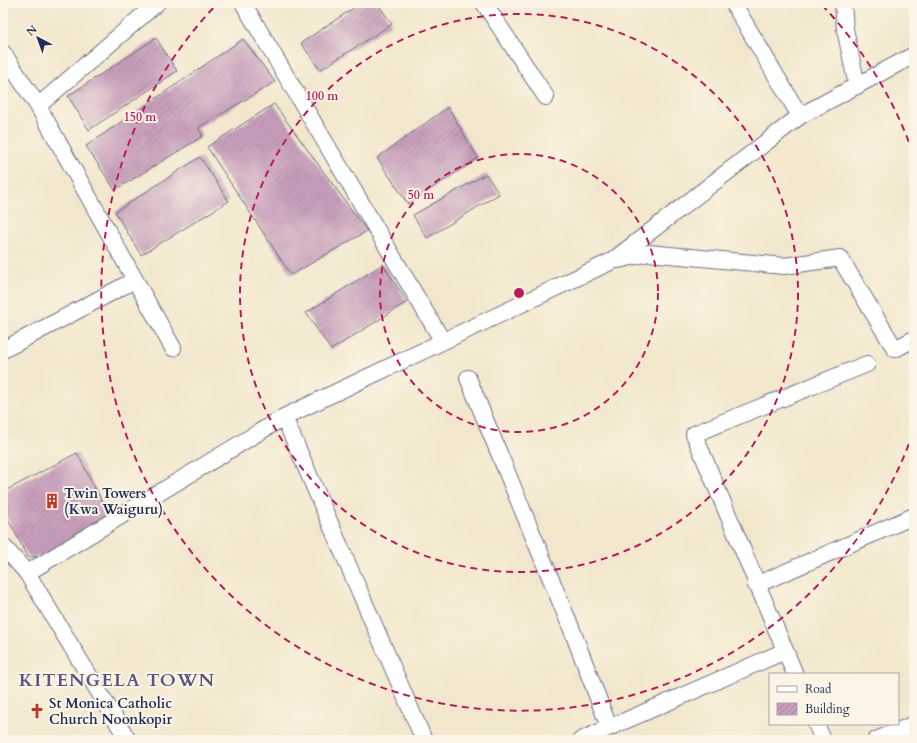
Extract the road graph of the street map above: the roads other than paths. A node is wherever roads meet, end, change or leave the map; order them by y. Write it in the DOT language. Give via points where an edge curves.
graph roads {
  1 [pos="157,3"];
  2 [pos="243,3"];
  3 [pos="484,3"];
  4 [pos="733,3"];
  5 [pos="843,3"];
  6 [pos="3,53"];
  7 [pos="914,55"];
  8 [pos="857,86"];
  9 [pos="546,96"];
  10 [pos="38,106"];
  11 [pos="800,116"];
  12 [pos="612,261"];
  13 [pos="135,280"];
  14 [pos="914,339"];
  15 [pos="442,340"];
  16 [pos="173,348"];
  17 [pos="3,350"];
  18 [pos="867,364"];
  19 [pos="468,378"];
  20 [pos="284,417"];
  21 [pos="914,516"];
  22 [pos="3,546"];
  23 [pos="27,573"];
  24 [pos="756,585"];
  25 [pos="785,651"];
  26 [pos="795,673"];
  27 [pos="914,724"];
  28 [pos="816,725"];
  29 [pos="608,727"];
  30 [pos="128,740"];
  31 [pos="424,740"];
  32 [pos="581,740"];
  33 [pos="823,740"];
  34 [pos="876,740"];
  1 -- 10 [label="street"];
  2 -- 15 [label="street"];
  3 -- 9 [label="street"];
  4 -- 11 [label="street"];
  5 -- 8 [label="street" via="845,29"];
  6 -- 10 [label="street"];
  7 -- 8 [label="street"];
  8 -- 11 [label="street"];
  10 -- 13 [label="street"];
  11 -- 12 [label="street"];
  12 -- 14 [label="street" via="649,253 784,266 840,258 895,349"];
  12 -- 15 [label="street"];
  13 -- 16 [label="street"];
  13 -- 17 [label="street"];
  15 -- 20 [label="street"];
  18 -- 24 [label="street" via="694,434"];
  19 -- 29 [label="street" via="572,630"];
  20 -- 23 [label="street"];
  20 -- 31 [label="street"];
  21 -- 24 [label="street"];
  22 -- 23 [label="street"];
  23 -- 30 [label="street"];
  24 -- 25 [label="street"];
  25 -- 26 [label="street"];
  25 -- 29 [label="street"];
  27 -- 34 [label="street"];
  28 -- 33 [label="street"];
  29 -- 32 [label="street"];
}
